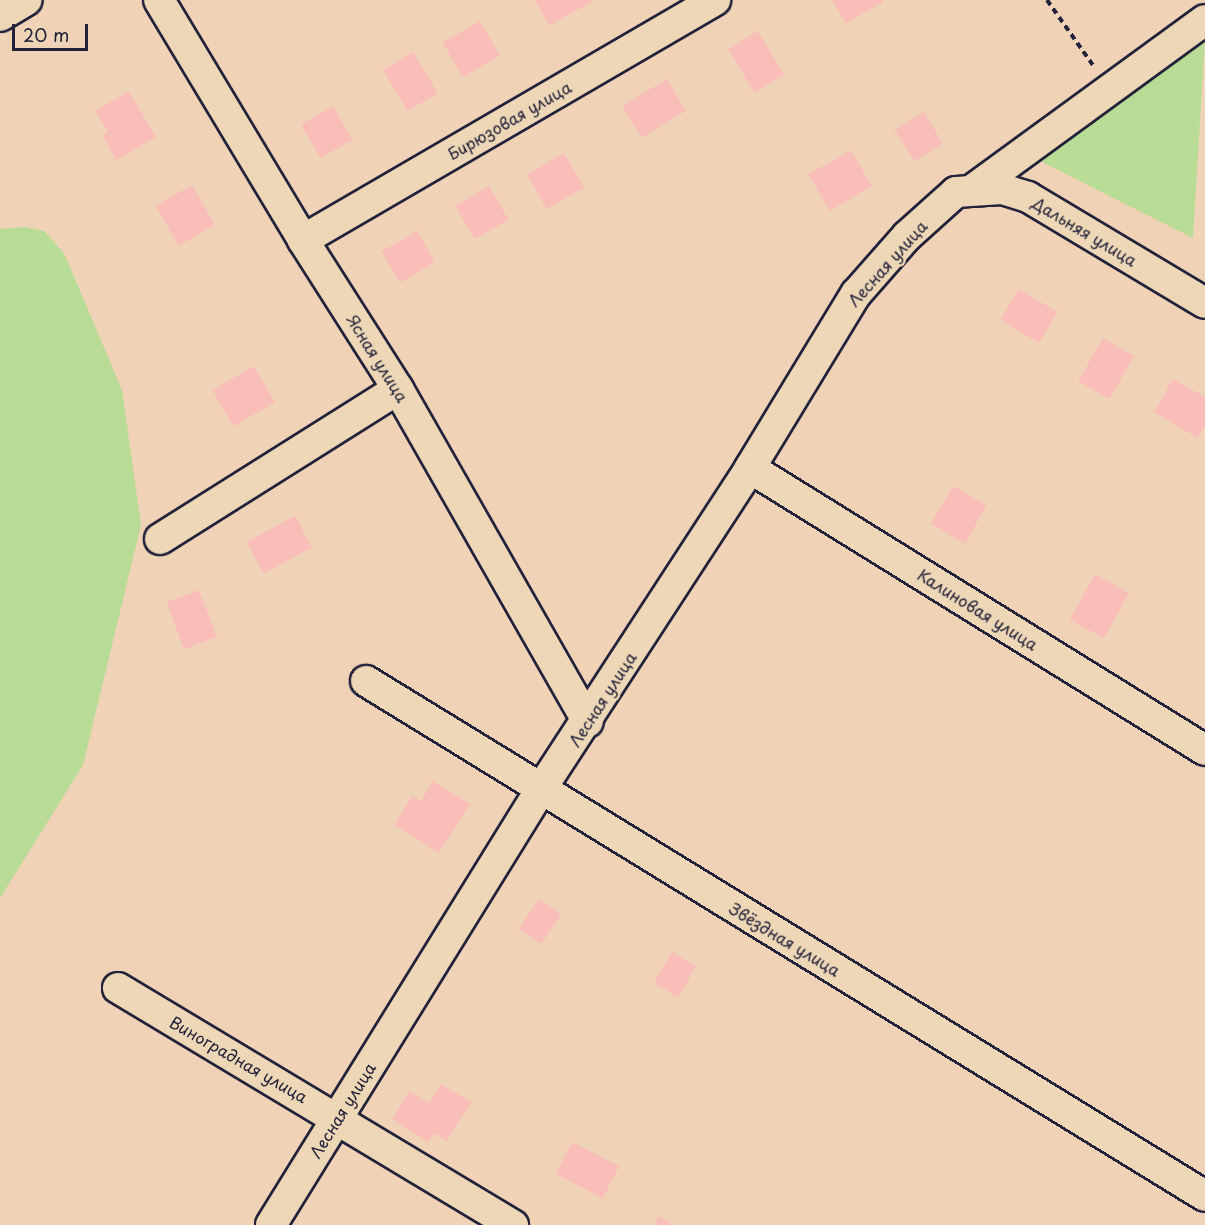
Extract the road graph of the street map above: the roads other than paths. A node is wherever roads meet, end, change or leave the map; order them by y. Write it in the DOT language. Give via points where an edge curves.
graph roads {
  1 [pos="27,0"];
  2 [pos="159,0"];
  3 [pos="715,0"];
  4 [pos="0,16"];
  5 [pos="1205,20"];
  6 [pos="964,191"];
  7 [pos="303,240"];
  8 [pos="1205,303"];
  9 [pos="398,389"];
  10 [pos="750,468"];
  11 [pos="160,539"];
  12 [pos="366,681"];
  13 [pos="588,722"];
  14 [pos="1205,750"];
  15 [pos="541,789"];
  16 [pos="118,988"];
  17 [pos="338,1116"];
  18 [pos="1205,1196"];
  19 [pos="271,1225"];
  20 [pos="513,1225"];
  1 -- 4 [label="street"];
  2 -- 7 [label="street, Ясная улица"];
  3 -- 7 [label="street, Бирюзовая улица"];
  5 -- 6 [label="street, Лесная улица"];
  6 -- 8 [label="street, Дальняя улица" via="1002,189 1028,197"];
  6 -- 10 [label="street, Лесная улица" via="907,236 856,294"];
  7 -- 9 [label="street, Ясная улица"];
  9 -- 11 [label="street"];
  9 -- 13 [label="street, Ясная улица"];
  10 -- 13 [label="street, Лесная улица"];
  10 -- 14 [label="street, Калиновая улица"];
  12 -- 15 [label="street, Звёздная улица"];
  13 -- 15 [label="street, Лесная улица"];
  15 -- 17 [label="street, Лесная улица"];
  15 -- 18 [label="street, Звёздная улица"];
  16 -- 17 [label="street, Виноградная улица"];
  17 -- 19 [label="street, Лесная улица"];
  17 -- 20 [label="street, Виноградная улица"];
}
